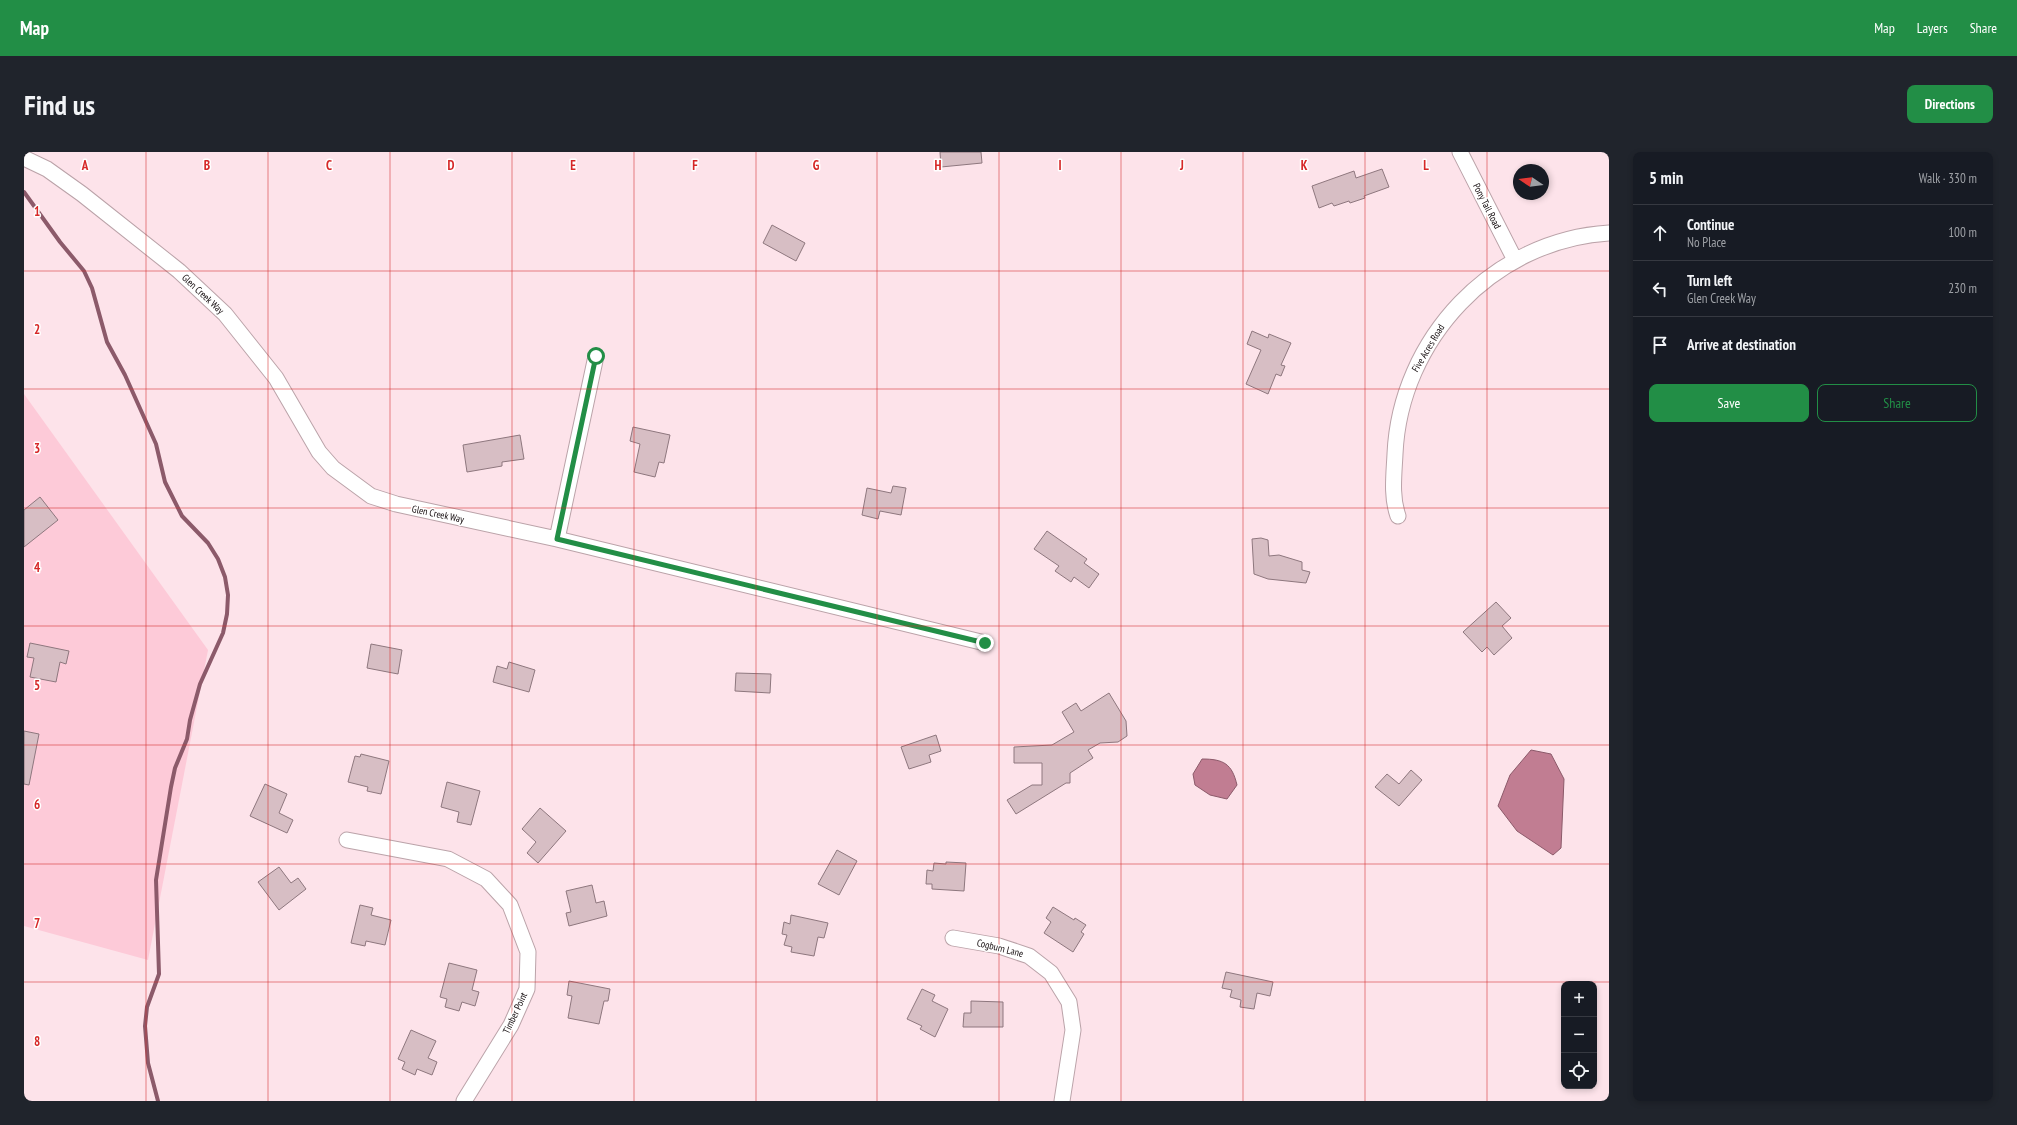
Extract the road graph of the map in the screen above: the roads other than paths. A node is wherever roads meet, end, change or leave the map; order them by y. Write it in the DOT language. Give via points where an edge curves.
graph roads {
  1 [pos="1460,152"];
  2 [pos="24,158"];
  3 [pos="1609,233"];
  4 [pos="1515,260"];
  5 [pos="596,356"];
  6 [pos="1398,516"];
  7 [pos="557,539"];
  8 [pos="985,643"];
  9 [pos="347,840"];
  10 [pos="953,938"];
  11 [pos="464,1101"];
  12 [pos="1062,1101"];
  1 -- 4 [label="street, Pony Tail Road"];
  2 -- 7 [label="street, Glen Creek Way" via="47,169 82,194 179,271 225,314 276,378 319,452 333,468 352,483 371,496 396,504"];
  3 -- 4 [label="street, Five Acres Road" via="1554,243"];
  4 -- 6 [label="street, Five Acres Road" via="1484,280 1458,304 1435,332 1415,367 1403,400 1395,440 1393,495"];
  5 -- 7 [label="street"];
  7 -- 8 [label="street, Glen Creek Way"];
  9 -- 11 [label="street, Timber Point" via="448,859 486,879 510,905 528,952 527,989 511,1025"];
  10 -- 12 [label="street, Cogburn Lane" via="999,946 1029,956 1051,973 1069,1002 1073,1030"];
}
